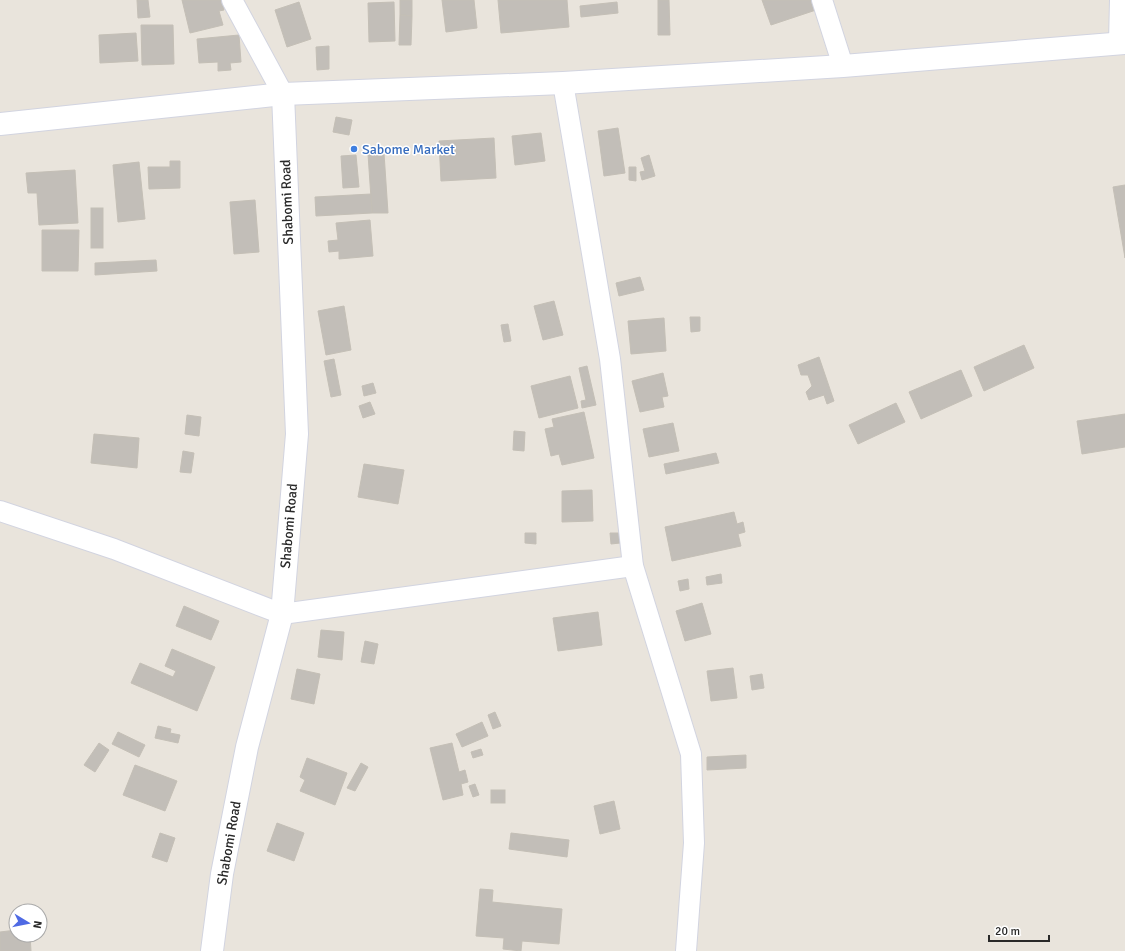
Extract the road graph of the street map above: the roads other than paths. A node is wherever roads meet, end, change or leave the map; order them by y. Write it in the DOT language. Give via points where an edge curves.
graph roads {
  1 [pos="232,0"];
  2 [pos="822,0"];
  3 [pos="1120,0"];
  4 [pos="1122,43"];
  5 [pos="843,66"];
  6 [pos="563,83"];
  7 [pos="283,94"];
  8 [pos="0,124"];
  9 [pos="0,511"];
  10 [pos="633,566"];
  11 [pos="282,614"];
  12 [pos="212,951"];
  13 [pos="686,951"];
  1 -- 7 [label="street"];
  2 -- 5 [label="street"];
  3 -- 4 [label="street"];
  4 -- 5 [label="street"];
  5 -- 6 [label="street"];
  6 -- 7 [label="street"];
  6 -- 10 [label="street" via="610,359"];
  7 -- 8 [label="street"];
  7 -- 11 [label="street, Shabomi Road" via="297,434"];
  9 -- 11 [label="street" via="114,549"];
  10 -- 11 [label="street"];
  10 -- 13 [label="street" via="691,754 694,843"];
  11 -- 12 [label="street, Shabomi Road" via="247,747 222,874"];
}
